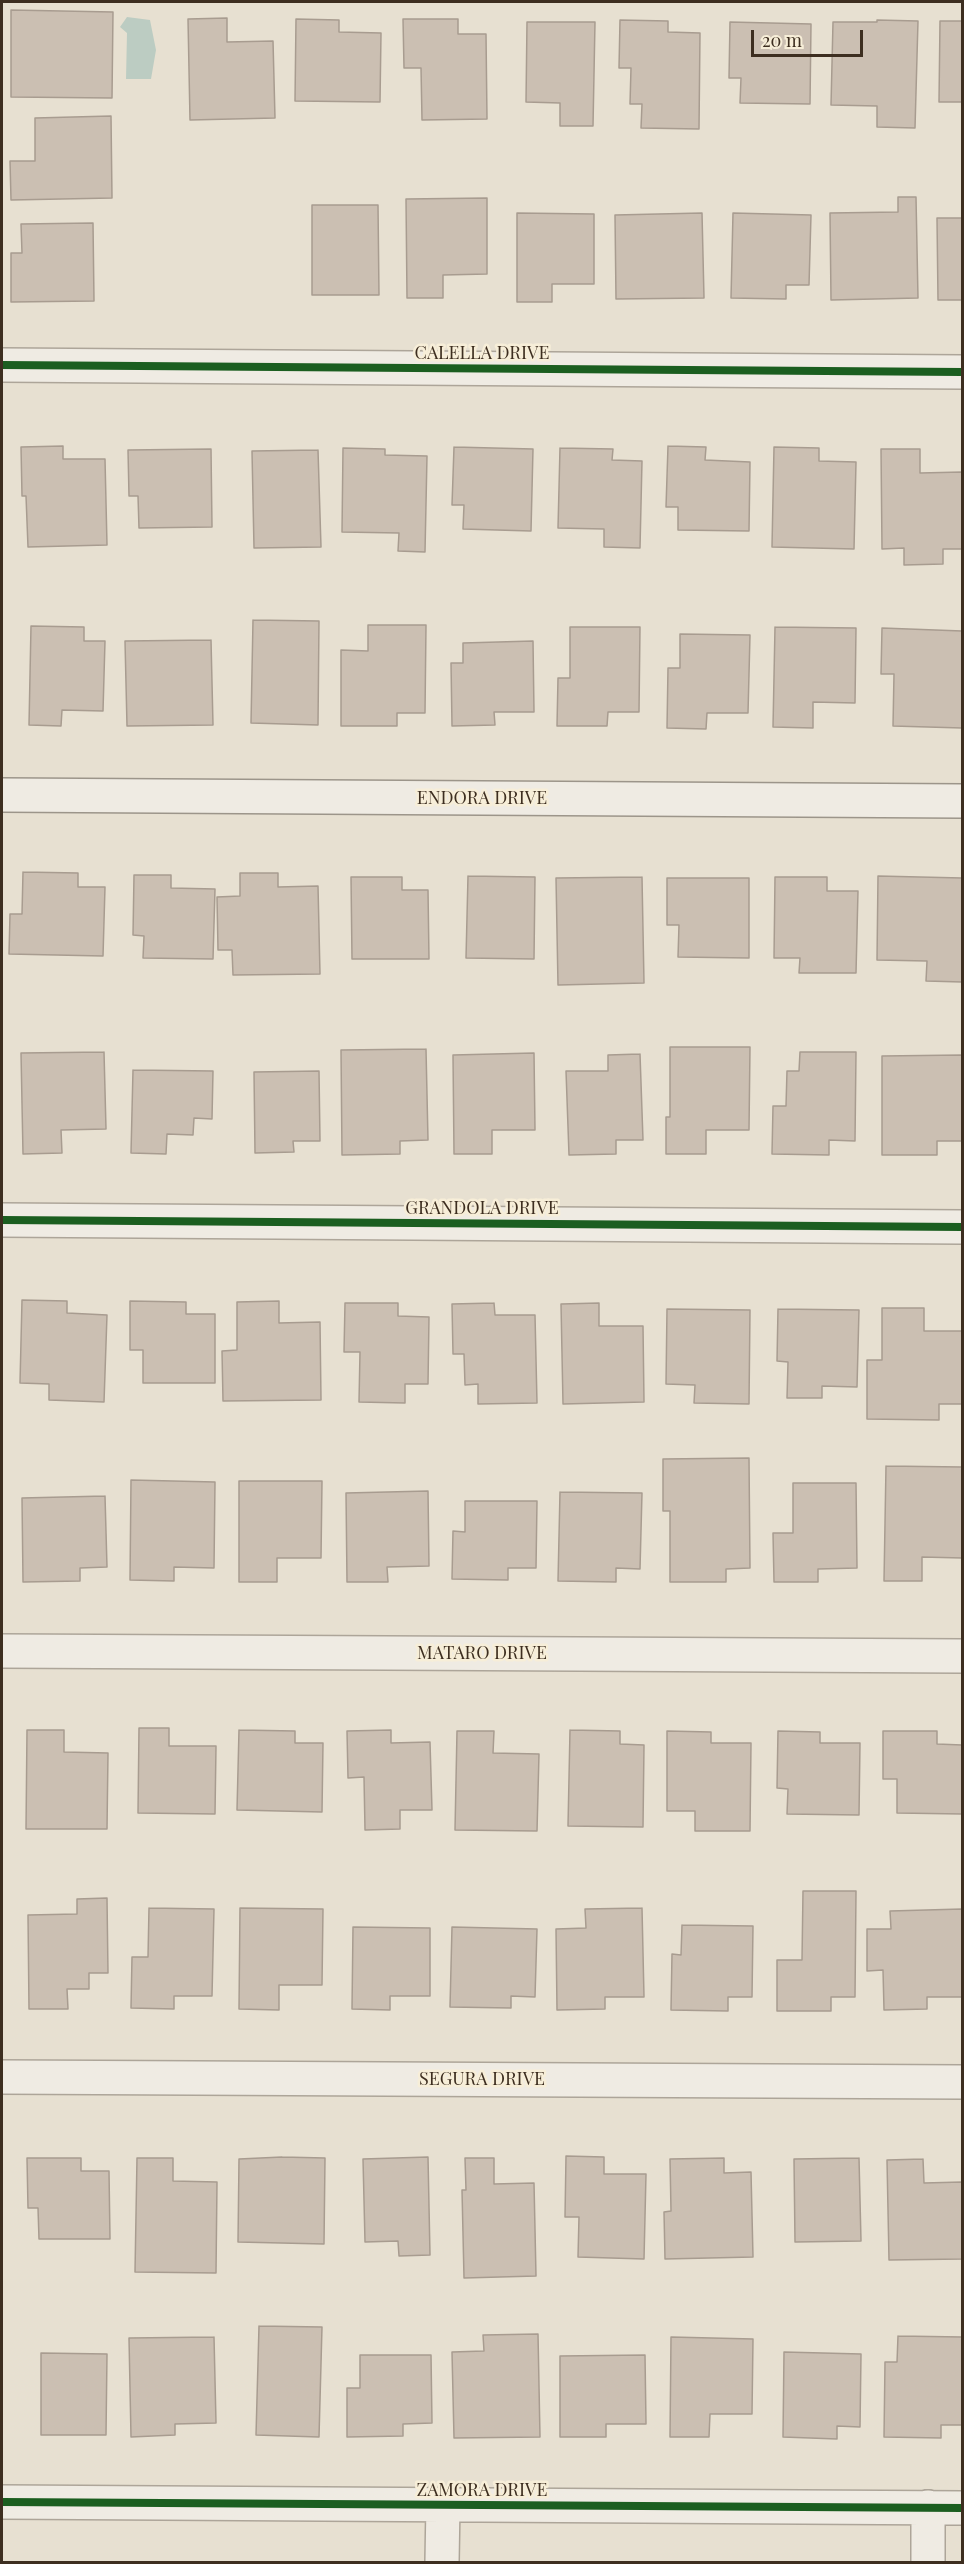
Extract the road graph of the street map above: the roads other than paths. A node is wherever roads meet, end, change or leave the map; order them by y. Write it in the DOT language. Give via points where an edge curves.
graph roads {
  1 [pos="2,365"];
  2 [pos="963,372"];
  3 [pos="2,795"];
  4 [pos="963,801"];
  5 [pos="2,1220"];
  6 [pos="963,1227"];
  7 [pos="2,1651"];
  8 [pos="963,1656"];
  9 [pos="2,2077"];
  10 [pos="963,2082"];
  11 [pos="2,2502"];
  12 [pos="443,2504"];
  13 [pos="928,2507"];
  14 [pos="963,2508"];
  15 [pos="442,2562"];
  16 [pos="928,2562"];
  1 -- 2 [label="street, CALELLA DRIVE"];
  3 -- 4 [label="street, ENDORA DRIVE"];
  5 -- 6 [label="street, GRANDOLA DRIVE"];
  7 -- 8 [label="street, MATARO DRIVE"];
  9 -- 10 [label="street, SEGURA DRIVE"];
  11 -- 12 [label="street, ZAMORA DRIVE"];
  12 -- 13 [label="street, ZAMORA DRIVE"];
  12 -- 15 [label="street"];
  13 -- 14 [label="street, ZAMORA DRIVE"];
  13 -- 16 [label="street"];
}
